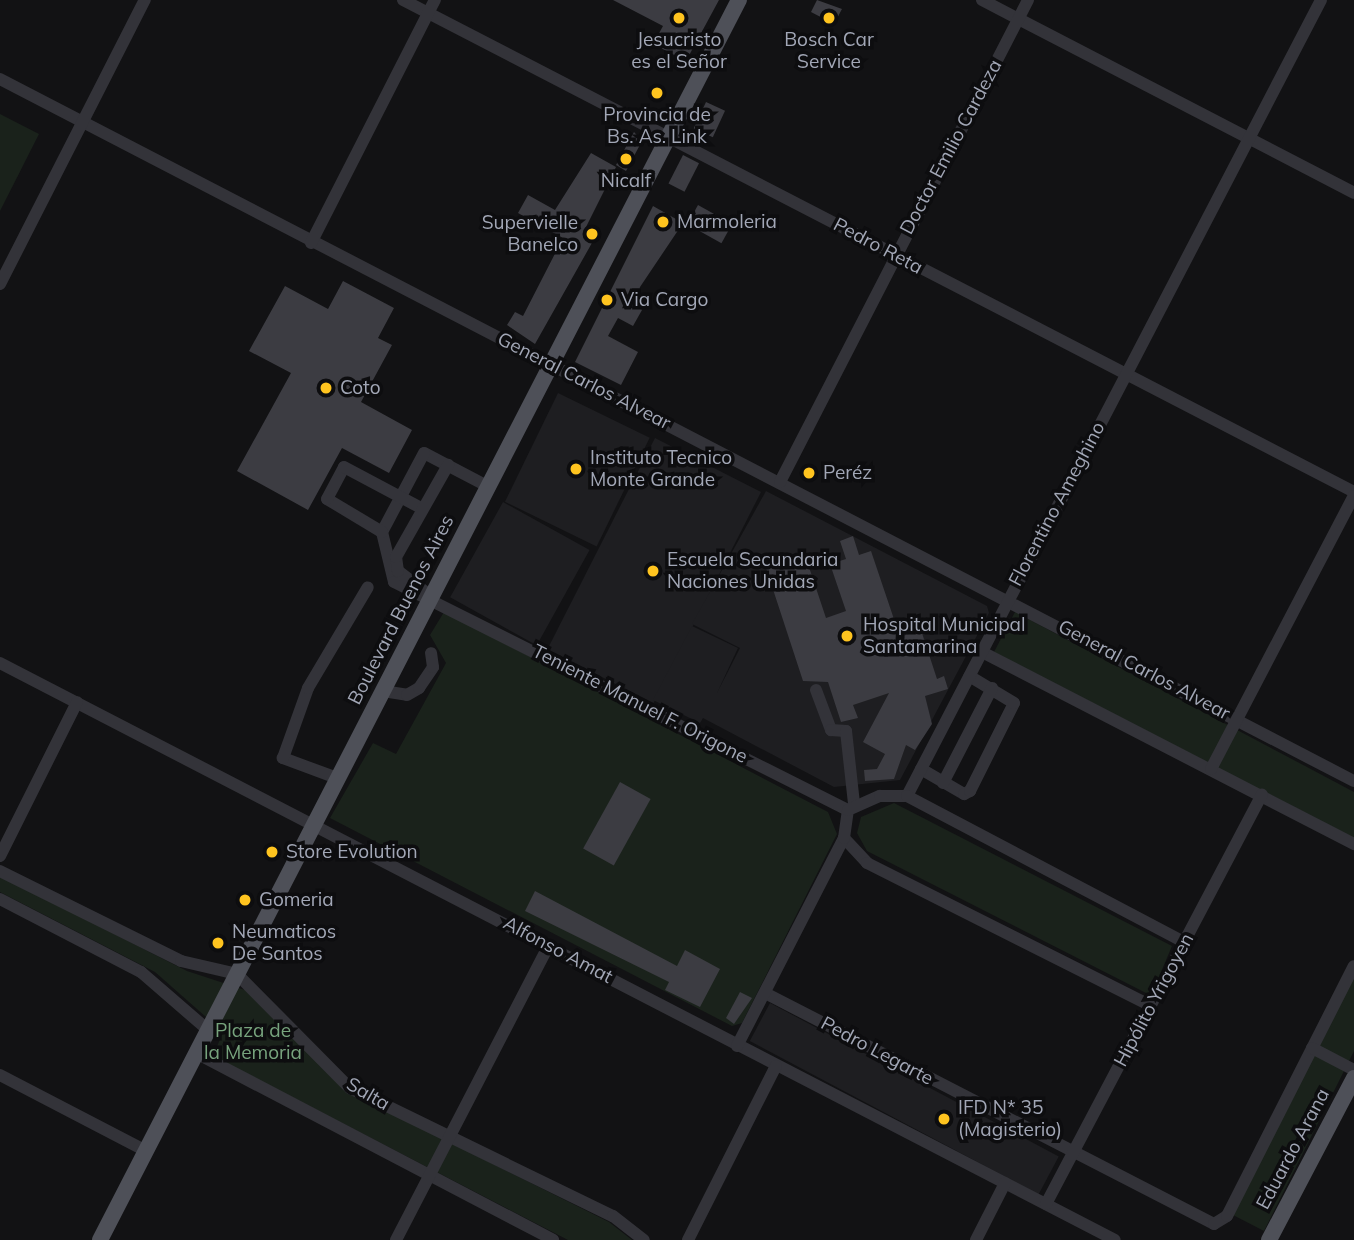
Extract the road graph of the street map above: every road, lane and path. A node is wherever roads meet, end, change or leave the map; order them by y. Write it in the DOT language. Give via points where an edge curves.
graph roads {
  1 [pos="145,0"];
  2 [pos="402,0"];
  3 [pos="435,0"];
  4 [pos="739,0"];
  5 [pos="982,0"];
  6 [pos="1028,0"];
  7 [pos="1321,0"];
  8 [pos="428,13"];
  9 [pos="1018,19"];
  10 [pos="0,79"];
  11 [pos="84,121"];
  12 [pos="671,135"];
  13 [pos="1249,139"];
  14 [pos="1354,193"];
  15 [pos="311,243"];
  16 [pos="895,255"];
  17 [pos="0,284"];
  18 [pos="554,364"];
  19 [pos="1126,375"];
  20 [pos="447,465"];
  21 [pos="780,482"];
  22 [pos="489,487"];
  23 [pos="1354,494"];
  24 [pos="400,497"];
  25 [pos="423,509"];
  26 [pos="382,532"];
  27 [pos="368,587"];
  28 [pos="432,597"];
  29 [pos="1008,597"];
  30 [pos="982,652"];
  31 [pos="431,653"];
  32 [pos="0,663"];
  33 [pos="969,676"];
  34 [pos="992,688"];
  35 [pos="816,690"];
  36 [pos="383,691"];
  37 [pos="77,702"];
  38 [pos="1237,720"];
  39 [pos="859,727"];
  40 [pos="846,731"];
  41 [pos="921,769"];
  42 [pos="1211,769"];
  43 [pos="337,778"];
  44 [pos="943,782"];
  45 [pos="1354,782"];
  46 [pos="1262,795"];
  47 [pos="907,796"];
  48 [pos="851,807"];
  49 [pos="314,822"];
  50 [pos="844,838"];
  51 [pos="1354,844"];
  52 [pos="0,856"];
  53 [pos="0,871"];
  54 [pos="0,899"];
  55 [pos="1184,942"];
  56 [pos="549,945"];
  57 [pos="1354,966"];
  58 [pos="237,974"];
  59 [pos="765,993"];
  60 [pos="1151,1006"];
  61 [pos="208,1030"];
  62 [pos="737,1046"];
  63 [pos="1312,1048"];
  64 [pos="196,1054"];
  65 [pos="776,1066"];
  66 [pos="1354,1070"];
  67 [pos="0,1075"];
  68 [pos="1354,1078"];
  69 [pos="450,1137"];
  70 [pos="146,1151"];
  71 [pos="1073,1153"];
  72 [pos="430,1175"];
  73 [pos="1004,1184"];
  74 [pos="1046,1204"];
  75 [pos="100,1240"];
  76 [pos="396,1240"];
  77 [pos="553,1240"];
  78 [pos="644,1240"];
  79 [pos="688,1240"];
  80 [pos="976,1240"];
  81 [pos="1115,1240"];
  82 [pos="1269,1240"];
  1 -- 11 [label="street"];
  2 -- 8 [label="street, Pedro Reta"];
  3 -- 8 [label="street"];
  4 -- 12 [label="main road, Boulevard Buenos Aires"];
  5 -- 9 [label="street"];
  6 -- 9 [label="street, Doctor Emilio Cardeza"];
  7 -- 13 [label="street, Florentino Ameghino"];
  8 -- 12 [label="street, Pedro Reta"];
  8 -- 15 [label="street"];
  9 -- 13 [label="street"];
  9 -- 16 [label="street, Doctor Emilio Cardeza"];
  10 -- 11 [label="street, General Carlos Alvear"];
  11 -- 15 [label="street, General Carlos Alvear"];
  11 -- 17 [label="street"];
  12 -- 16 [label="street, Pedro Reta"];
  12 -- 18 [label="main road, Boulevard Buenos Aires"];
  13 -- 14 [label="street"];
  13 -- 19 [label="street, Florentino Ameghino"];
  15 -- 18 [label="street, General Carlos Alvear"];
  16 -- 19 [label="street, Pedro Reta"];
  16 -- 21 [label="street, Doctor Emilio Cardeza"];
  18 -- 21 [label="street, General Carlos Alvear"];
  18 -- 22 [label="main road, Boulevard Buenos Aires"];
  19 -- 23 [label="street, Pedro Reta"];
  19 -- 29 [label="street, Florentino Ameghino"];
  20 -- 22 [label="street"];
  20 -- 24 [label="street" via="424,453"];
  20 -- 25 [label="street"];
  21 -- 29 [label="street, General Carlos Alvear"];
  22 -- 28 [label="main road, Boulevard Buenos Aires"];
  23 -- 38 [label="street"];
  24 -- 25 [label="street"];
  24 -- 26 [label="street"];
  24 -- 26 [label="street" via="344,467 327,499"];
  25 -- 28 [label="street" via="396,557 398,571"];
  26 -- 28 [label="street" via="391,578 412,594"];
  27 -- 43 [label="street" via="308,688 283,758"];
  28 -- 36 [label="main road, Boulevard Buenos Aires"];
  28 -- 48 [label="street, Teniente Manuel F. Origone"];
  29 -- 30 [label="street, Florentino Ameghino"];
  29 -- 38 [label="street, General Carlos Alvear"];
  30 -- 33 [label="street, Florentino Ameghino"];
  30 -- 42 [label="street"];
  31 -- 36 [label="street" via="433,667 419,688 407,695"];
  32 -- 37 [label="street, Alfonso Amat"];
  33 -- 34 [label="street"];
  33 -- 41 [label="street, Florentino Ameghino"];
  34 -- 44 [label="street"];
  34 -- 44 [label="street" via="1014,703 970,791 964,794"];
  35 -- 40 [label="street" via="831,730"];
  36 -- 43 [label="main road, Boulevard Buenos Aires"];
  37 -- 49 [label="street, Alfonso Amat"];
  37 -- 52 [label="street"];
  38 -- 42 [label="street"];
  38 -- 45 [label="street, General Carlos Alvear"];
  39 -- 40 [label="street"];
  40 -- 48 [label="street"];
  41 -- 44 [label="street"];
  41 -- 47 [label="street, Florentino Ameghino"];
  42 -- 46 [label="street"];
  43 -- 49 [label="main road, Boulevard Buenos Aires"];
  46 -- 51 [label="street"];
  46 -- 55 [label="street, Hipólito Yrigoyen"];
  47 -- 48 [label="street"];
  47 -- 55 [label="street"];
  48 -- 50 [label="street"];
  49 -- 56 [label="street, Alfonso Amat"];
  49 -- 58 [label="main road, Boulevard Buenos Aires"];
  50 -- 59 [label="street"];
  50 -- 60 [label="street" via="867,863"];
  53 -- 58 [label="street" via="181,961"];
  54 -- 61 [label="street" via="141,972"];
  55 -- 60 [label="street, Hipólito Yrigoyen"];
  56 -- 62 [label="street, Alfonso Amat"];
  56 -- 69 [label="street"];
  57 -- 63 [label="street"];
  58 -- 61 [label="main road, Boulevard Buenos Aires"];
  58 -- 69 [label="street, Salta" via="350,1088"];
  59 -- 62 [label="street"];
  59 -- 71 [label="street, Pedro Legarte"];
  60 -- 71 [label="street, Hipólito Yrigoyen"];
  61 -- 64 [label="main road, Boulevard Buenos Aires"];
  62 -- 65 [label="street, Alfonso Amat"];
  63 -- 66 [label="street"];
  63 -- 71 [label="street, Pedro Legarte" via="1227,1216 1214,1224"];
  64 -- 70 [label="main road, Boulevard Buenos Aires"];
  64 -- 72 [label="street"];
  65 -- 73 [label="street, Alfonso Amat"];
  65 -- 79 [label="street"];
  67 -- 70 [label="street"];
  68 -- 82 [label="main road, Eduardo Arana"];
  69 -- 72 [label="street"];
  69 -- 78 [label="street, Salta" via="613,1216"];
  70 -- 75 [label="main road, Boulevard Buenos Aires"];
  71 -- 74 [label="street, Hipólito Yrigoyen"];
  72 -- 76 [label="street"];
  72 -- 77 [label="street"];
  73 -- 74 [label="street, Alfonso Amat"];
  73 -- 80 [label="street"];
  74 -- 81 [label="street, Alfonso Amat"];
}
